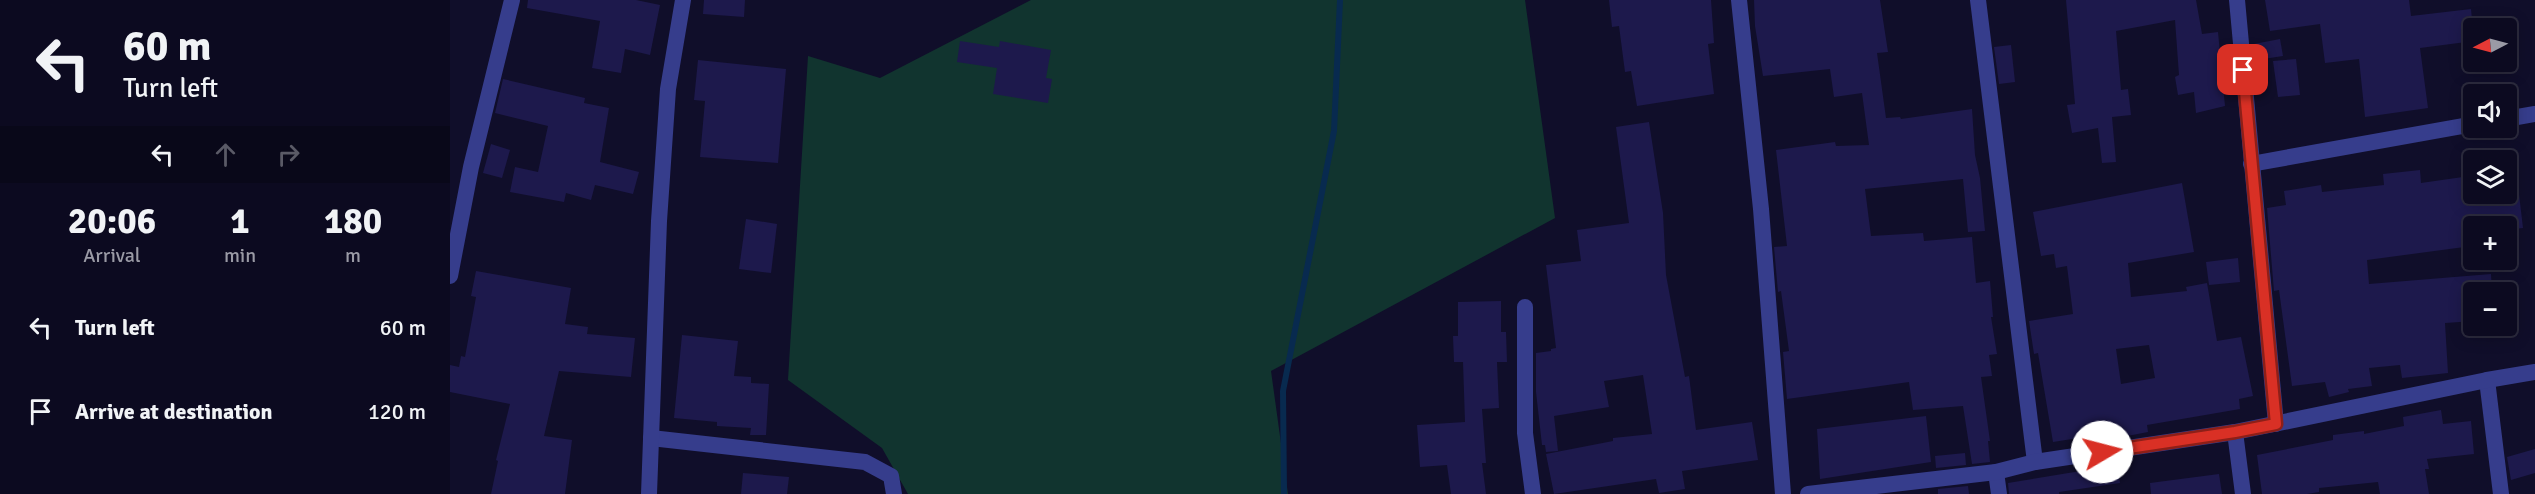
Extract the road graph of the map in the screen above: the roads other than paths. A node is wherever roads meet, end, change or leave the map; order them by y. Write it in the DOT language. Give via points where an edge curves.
graph roads {
  1 [pos="512,0"];
  2 [pos="682,0"];
  3 [pos="1740,0"];
  4 [pos="1978,0"];
  5 [pos="2237,0"];
  6 [pos="2535,114"];
  7 [pos="2517,117"];
  8 [pos="2463,126"];
  9 [pos="2251,164"];
  10 [pos="450,276"];
  11 [pos="1525,307"];
  12 [pos="2535,372"];
  13 [pos="2487,380"];
  14 [pos="2276,424"];
  15 [pos="2235,432"];
  16 [pos="651,438"];
  17 [pos="2035,462"];
  18 [pos="1996,472"];
  19 [pos="649,494"];
  20 [pos="894,494"];
  21 [pos="1533,494"];
  22 [pos="1783,494"];
  23 [pos="1808,494"];
  24 [pos="1999,494"];
  25 [pos="2243,494"];
  26 [pos="2501,494"];
  1 -- 10 [label="street" via="471,167"];
  2 -- 16 [label="street" via="668,88"];
  3 -- 22 [label="street"];
  4 -- 17 [label="street"];
  5 -- 9 [label="street"];
  6 -- 7 [label="street"];
  8 -- 9 [label="street"];
  9 -- 14 [label="street"];
  11 -- 21 [label="street" via="1525,433"];
  12 -- 13 [label="street"];
  13 -- 14 [label="street"];
  13 -- 26 [label="street"];
  14 -- 15 [label="street"];
  15 -- 17 [label="street"];
  15 -- 25 [label="street"];
  16 -- 19 [label="street"];
  16 -- 20 [label="street" via="865,462 891,476"];
  17 -- 18 [label="street"];
  18 -- 23 [label="street"];
  18 -- 24 [label="street"];
}
